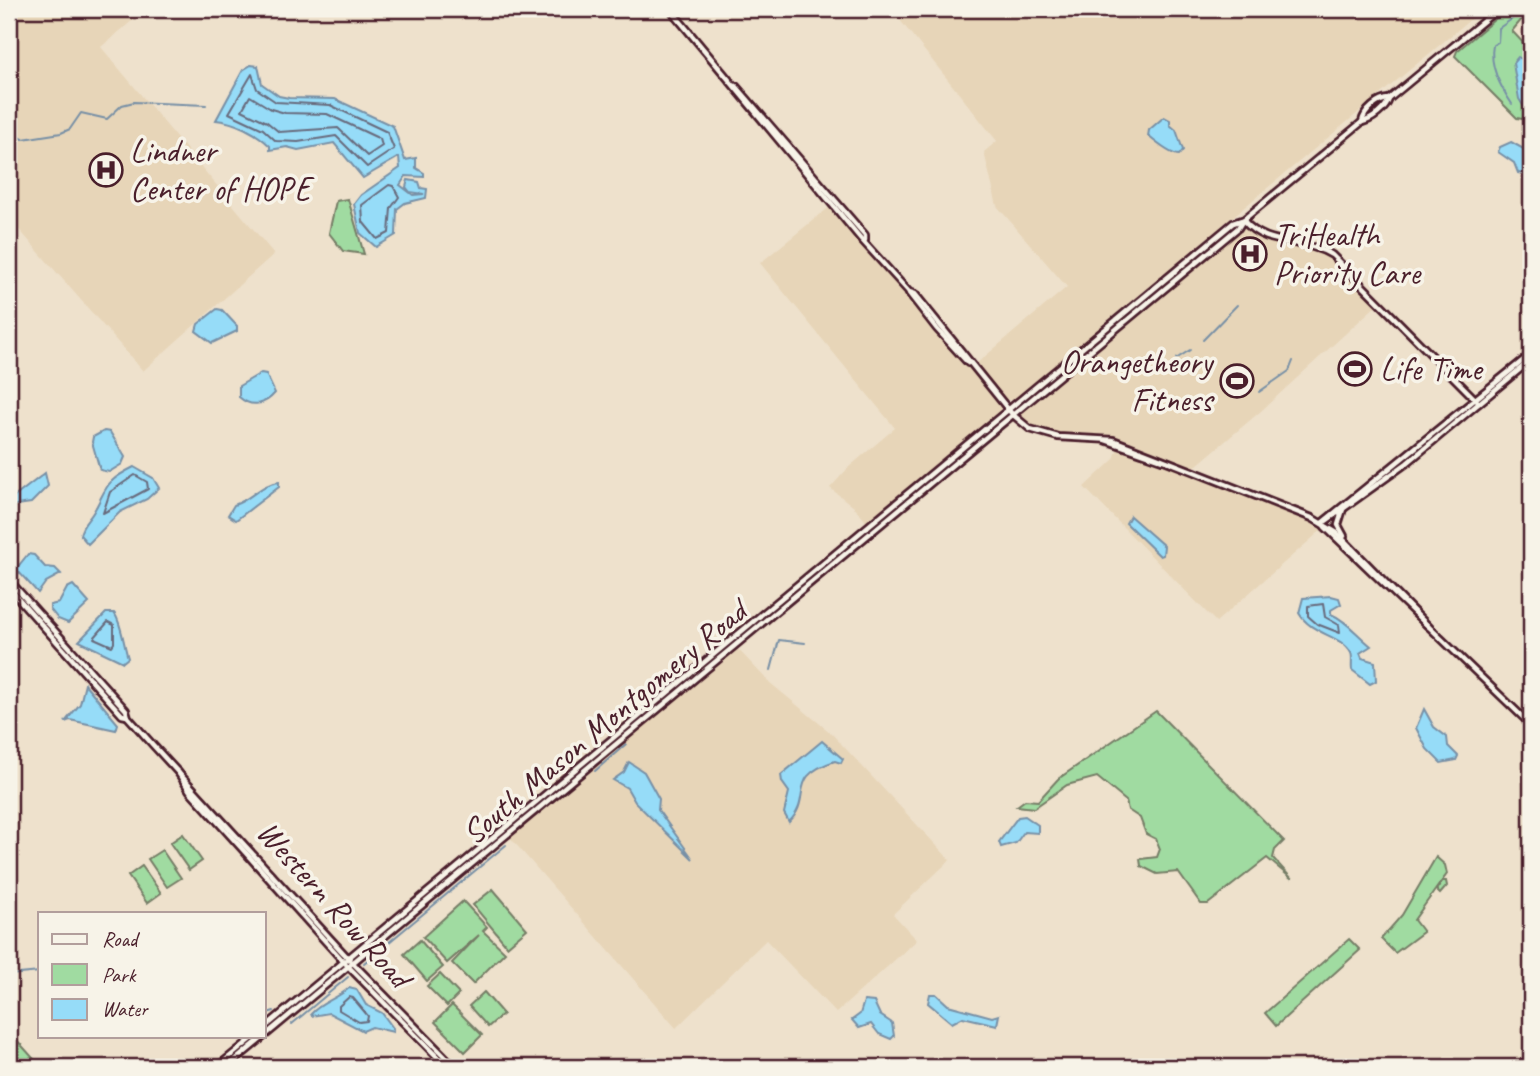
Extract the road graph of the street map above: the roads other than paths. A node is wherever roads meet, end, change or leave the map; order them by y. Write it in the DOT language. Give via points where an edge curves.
graph roads {
  1 [pos="670,9"];
  2 [pos="1498,9"];
  3 [pos="1243,220"];
  4 [pos="1531,354"];
  5 [pos="1531,360"];
  6 [pos="1477,401"];
  7 [pos="1010,412"];
  8 [pos="1343,508"];
  9 [pos="1322,523"];
  10 [pos="1348,543"];
  11 [pos="9,580"];
  12 [pos="9,588"];
  13 [pos="1428,626"];
  14 [pos="128,717"];
  15 [pos="1531,725"];
  16 [pos="348,962"];
  17 [pos="266,1026"];
  18 [pos="266,1033"];
  19 [pos="253,1038"];
  20 [pos="260,1038"];
  21 [pos="218,1067"];
  22 [pos="227,1067"];
  23 [pos="447,1067"];
  24 [pos="455,1067"];
  1 -- 7 [label="main road"];
  2 -- 3 [label="main road"];
  3 -- 6 [label="main road" via="1274,240 1308,245 1332,255"];
  3 -- 7 [label="main road"];
  3 -- 7 [label="main road" via="1233,223"];
  4 -- 6 [label="main road"];
  5 -- 6 [label="main road"];
  6 -- 8 [label="main road" via="1407,463"];
  6 -- 9 [label="main road"];
  7 -- 9 [label="main road" via="1028,428 1046,435 1120,442"];
  7 -- 16 [label="main road, South Mason Montgomery Road"];
  8 -- 9 [label="main road"];
  8 -- 10 [label="main road" via="1338,525"];
  9 -- 10 [label="main road"];
  9 -- 13 [label="main road"];
  10 -- 13 [label="main road"];
  11 -- 14 [label="main road, Western Row Road"];
  12 -- 14 [label="main road, Western Row Road"];
  13 -- 15 [label="main road"];
  14 -- 16 [label="main road, Western Row Road"];
  16 -- 17 [label="main road, South Mason Montgomery Road"];
  16 -- 18 [label="main road, South Mason Montgomery Road"];
  16 -- 23 [label="main road, Western Row Road"];
  16 -- 24 [label="main road, Western Row Road"];
  19 -- 21 [label="main road"];
  20 -- 22 [label="main road, South Mason Montgomery Road"];
}
